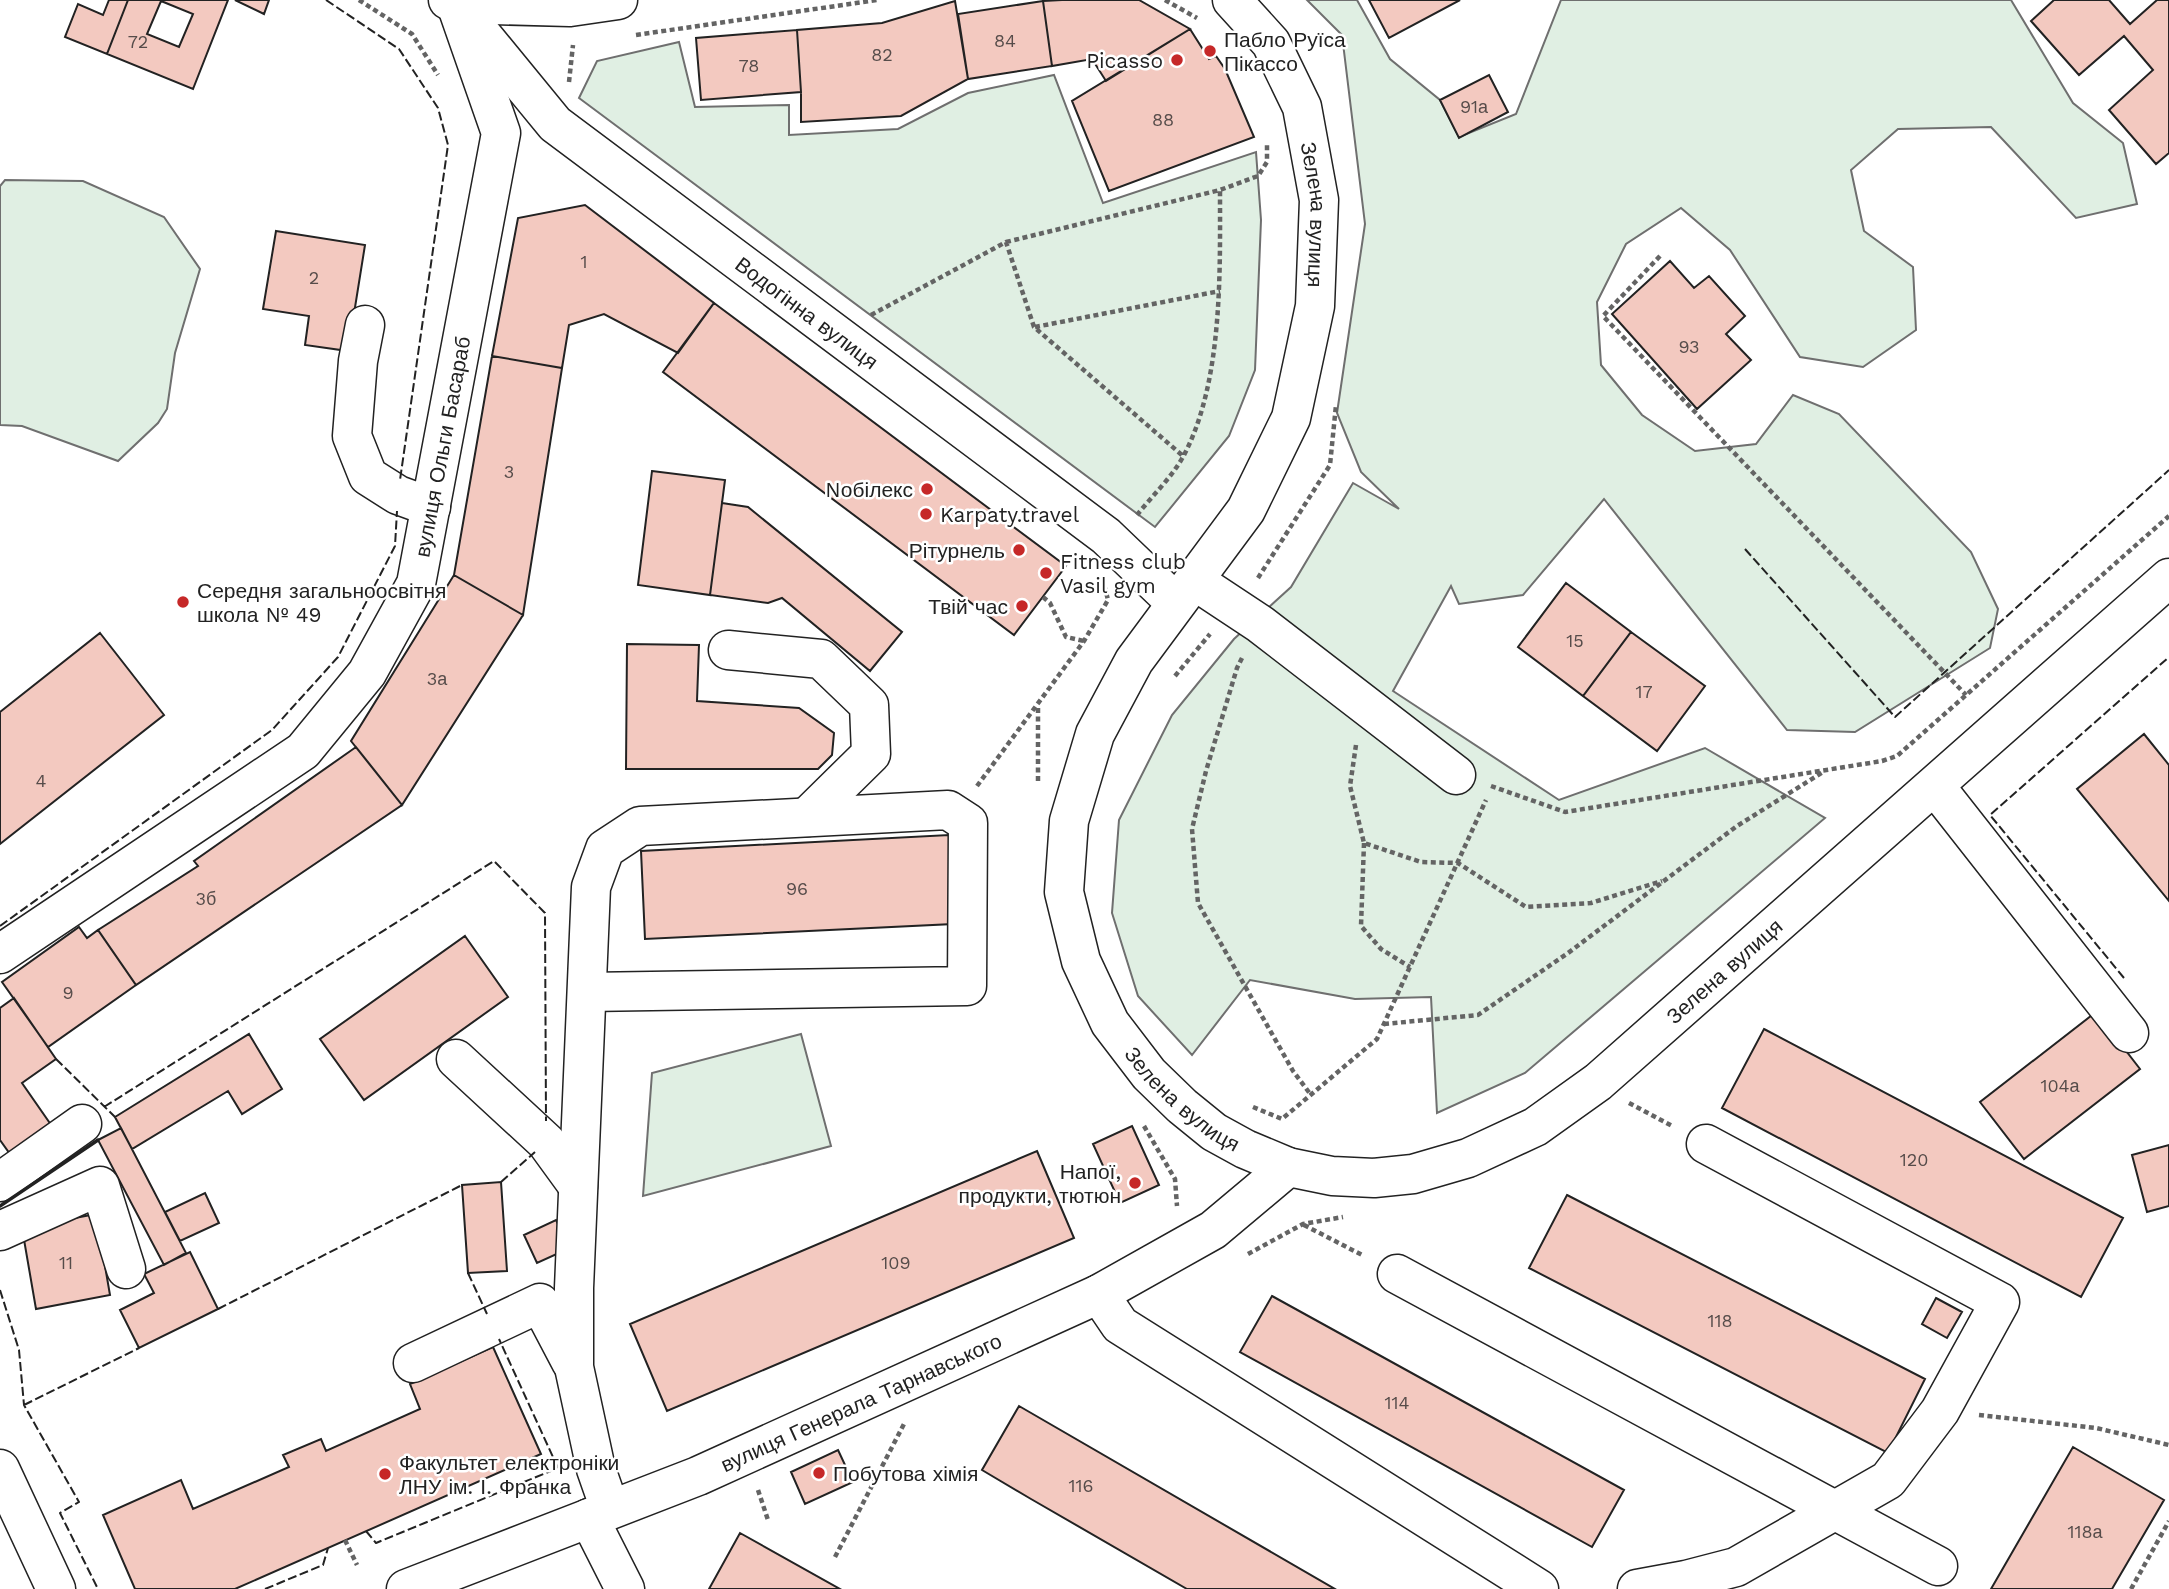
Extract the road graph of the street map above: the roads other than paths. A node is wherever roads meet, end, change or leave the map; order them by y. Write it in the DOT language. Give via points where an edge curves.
graph roads {
  1 [pos="618,0"];
  2 [pos="452,2"];
  3 [pos="1218,11"];
  4 [pos="365,325"];
  5 [pos="431,507"];
  6 [pos="2169,578"];
  7 [pos="1186,592"];
  8 [pos="728,650"];
  9 [pos="1457,775"];
  10 [pos="1935,786"];
  11 [pos="807,817"];
  12 [pos="0,954"];
  13 [pos="587,992"];
  14 [pos="2129,1033"];
  15 [pos="456,1059"];
  16 [pos="82,1124"];
  17 [pos="1706,1144"];
  18 [pos="1289,1167"];
  19 [pos="0,1182"];
  20 [pos="579,1186"];
  21 [pos="0,1231"];
  22 [pos="126,1269"];
  23 [pos="1397,1274"];
  24 [pos="1099,1294"];
  25 [pos="413,1363"];
  26 [pos="574,1367"];
  27 [pos="0,1469"];
  28 [pos="1836,1511"];
  29 [pos="600,1513"];
  30 [pos="1938,1566"];
  31 [pos="56,1589"];
  32 [pos="406,1589"];
  33 [pos="625,1589"];
  34 [pos="1539,1589"];
  35 [pos="1637,1589"];
  1 -- 2 [label="street" via="570,7"];
  2 -- 5 [label="street, вулиця Ольги Басараб" via="502,133"];
  2 -- 7 [label="street, Водогінна вулиця" via="555,124"];
  3 -- 7 [label="street, Зелена вулиця" via="1271,43 1302,107 1319,200 1315,306 1291,418 1246,510"];
  4 -- 5 [label="street" via="352,436 368,476 398,495"];
  5 -- 12 [label="street, вулиця Ольги Басараб" via="416,584 367,673 303,751"];
  6 -- 10 [label="street, Зелена вулиця"];
  7 -- 9 [label="street, Водогінна вулиця" via="1260,624"];
  7 -- 18 [label="street, Зелена вулиця" via="1134,662 1095,734 1069,821 1064,892 1080,961 1110,1023 1149,1074 1214,1132"];
  8 -- 11 [label="street" via="821,659 869,705 871,754"];
  10 -- 14 [label="street"];
  10 -- 18 [label="street, Зелена вулиця" via="1598,1082 1535,1127 1468,1158 1413,1174 1332,1176"];
  11 -- 13 [label="street" via="640,827 605,849 591,887"];
  11 -- 13 [label="street" via="948,810 968,823 967,986"];
  13 -- 20 [label="street"];
  15 -- 20 [label="street" via="546,1142"];
  16 -- 19 [label="street"];
  17 -- 28 [label="street" via="2000,1302 1940,1411 1888,1480"];
  18 -- 24 [label="street, вулиця Генерала Тарнавського" via="1213,1230"];
  20 -- 26 [label="street"];
  21 -- 22 [label="street" via="100,1186"];
  23 -- 28 [label="street"];
  24 -- 29 [label="street, вулиця Генерала Тарнавського" via="910,1392"];
  24 -- 34 [label="street" via="1120,1325"];
  25 -- 26 [label="street" via="540,1303"];
  26 -- 29 [label="street" via="596,1469"];
  27 -- 31 [label="street"];
  28 -- 30 [label="street"];
  28 -- 35 [label="street" via="1736,1567"];
  29 -- 32 [label="street, вулиця Генерала Тарнавського"];
  29 -- 33 [label="street"];
}
